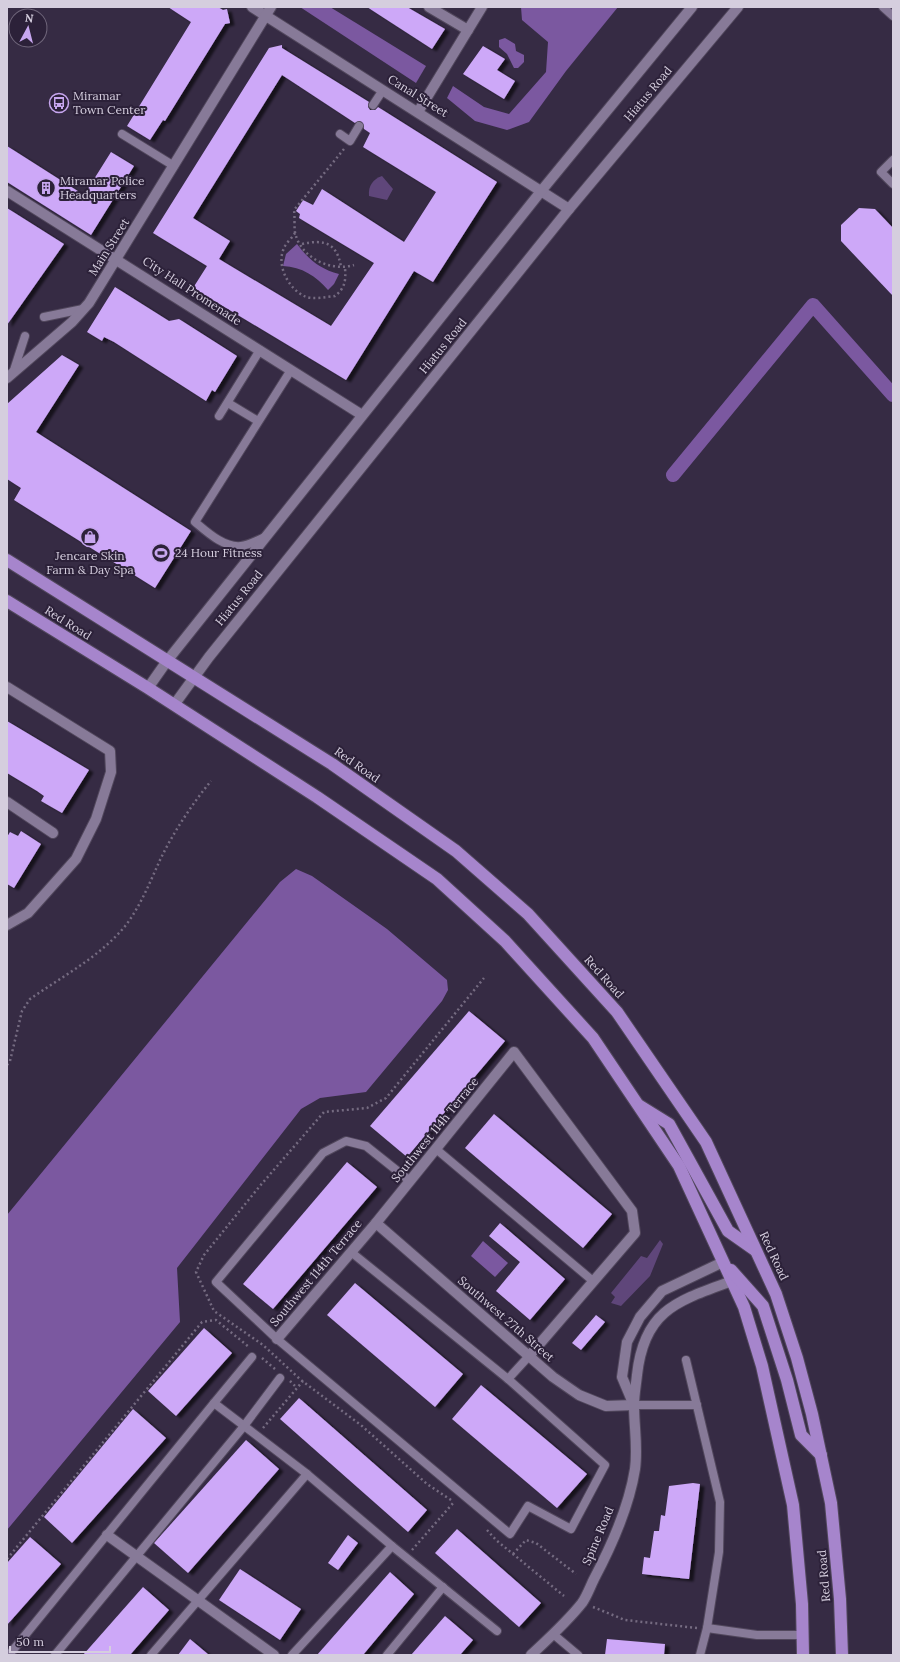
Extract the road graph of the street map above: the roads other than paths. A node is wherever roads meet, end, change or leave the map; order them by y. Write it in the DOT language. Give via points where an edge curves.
graph roads {
  1 [pos="252,7"];
  2 [pos="429,7"];
  3 [pos="482,7"];
  4 [pos="692,7"];
  5 [pos="738,7"];
  6 [pos="884,7"];
  7 [pos="268,11"];
  8 [pos="893,16"];
  9 [pos="468,30"];
  10 [pos="383,90"];
  11 [pos="373,105"];
  12 [pos="418,112"];
  13 [pos="359,126"];
  14 [pos="122,134"];
  15 [pos="340,134"];
  16 [pos="893,160"];
  17 [pos="174,166"];
  18 [pos="893,184"];
  19 [pos="542,190"];
  20 [pos="7,191"];
  21 [pos="570,209"];
  22 [pos="117,259"];
  23 [pos="83,309"];
  24 [pos="44,317"];
  25 [pos="25,336"];
  26 [pos="260,350"];
  27 [pos="291,370"];
  28 [pos="10,376"];
  29 [pos="228,403"];
  30 [pos="362,415"];
  31 [pos="219,416"];
  32 [pos="258,421"];
  33 [pos="265,537"];
  34 [pos="7,560"];
  35 [pos="7,601"];
  36 [pos="167,661"];
  37 [pos="193,678"];
  38 [pos="7,687"];
  39 [pos="148,688"];
  40 [pos="174,705"];
  41 [pos="7,802"];
  42 [pos="53,833"];
  43 [pos="7,925"];
  44 [pos="638,1105"];
  45 [pos="436,1149"];
  46 [pos="410,1181"];
  47 [pos="376,1223"];
  48 [pos="756,1251"];
  49 [pos="351,1252"];
  50 [pos="723,1262"];
  51 [pos="593,1281"];
  52 [pos="732,1281"];
  53 [pos="277,1339"];
  54 [pos="253,1353"];
  55 [pos="530,1355"];
  56 [pos="686,1360"];
  57 [pos="282,1376"];
  58 [pos="508,1379"];
  59 [pos="214,1403"];
  60 [pos="634,1405"];
  61 [pos="697,1405"];
  62 [pos="244,1426"];
  63 [pos="821,1455"];
  64 [pos="307,1474"];
  65 [pos="107,1535"];
  66 [pos="392,1546"];
  67 [pos="138,1556"];
  68 [pos="443,1587"];
  69 [pos="198,1600"];
  70 [pos="707,1628"];
  71 [pos="497,1631"];
  72 [pos="553,1634"];
  73 [pos="802,1635"];
  74 [pos="9,1655"];
  75 [pos="55,1655"];
  76 [pos="151,1655"];
  77 [pos="274,1655"];
  78 [pos="292,1655"];
  79 [pos="387,1655"];
  80 [pos="531,1655"];
  81 [pos="578,1655"];
  82 [pos="700,1655"];
  83 [pos="803,1655"];
  84 [pos="842,1655"];
  1 -- 7 [label="street, Canal Street"];
  2 -- 9 [label="street"];
  3 -- 9 [label="street"];
  4 -- 19 [label="street, Hiatus Road"];
  5 -- 21 [label="street, Hiatus Road"];
  6 -- 8 [label="lane"];
  7 -- 10 [label="street, Canal Street"];
  7 -- 17 [label="street, Main Street"];
  9 -- 12 [label="street"];
  10 -- 11 [label="lane"];
  10 -- 12 [label="street, Canal Street"];
  12 -- 19 [label="street, Canal Street"];
  13 -- 15 [label="lane" via="350,141"];
  14 -- 17 [label="lane"];
  16 -- 18 [label="lane" via="881,172"];
  17 -- 22 [label="street, Main Street"];
  19 -- 21 [label="street, Canal Street"];
  19 -- 30 [label="street, Hiatus Road"];
  20 -- 22 [label="street, City Hall Promenade"];
  21 -- 37 [label="street, Hiatus Road"];
  22 -- 23 [label="street, Main Street"];
  22 -- 26 [label="street, City Hall Promenade"];
  23 -- 24 [label="lane"];
  23 -- 28 [label="street, Main Street" via="72,322"];
  25 -- 28 [label="lane"];
  26 -- 27 [label="street, City Hall Promenade"];
  26 -- 29 [label="lane"];
  27 -- 30 [label="street, City Hall Promenade"];
  27 -- 32 [label="lane"];
  29 -- 31 [label="lane"];
  29 -- 32 [label="lane"];
  30 -- 33 [label="street, Hiatus Road"];
  32 -- 33 [label="lane" via="195,522 210,535 235,545 242,546"];
  33 -- 36 [label="street, Hiatus Road"];
  34 -- 36 [label="highway, Red Road"];
  35 -- 39 [label="highway, Red Road"];
  36 -- 37 [label="highway, Red Road"];
  36 -- 39 [label="street, Hiatus Road"];
  37 -- 40 [label="street, Hiatus Road"];
  37 -- 48 [label="highway, Red Road" via="332,764 450,847 528,914 617,1012 706,1142"];
  38 -- 43 [label="street" via="110,751 111,772 96,819 76,859 28,913"];
  39 -- 40 [label="highway, Red Road"];
  40 -- 44 [label="highway, Red Road" via="317,797 437,879 505,941 593,1038"];
  41 -- 42 [label="street"];
  44 -- 48 [label="highway" via="669,1124 728,1231"];
  44 -- 50 [label="highway, Red Road" via="679,1166"];
  45 -- 46 [label="street, Southwest 114h Terrace"];
  45 -- 51 [label="lane"];
  45 -- 51 [label="street, Southwest 114h Terrace" via="514,1052 632,1211 635,1233"];
  46 -- 47 [label="street, Southwest 114h Terrace"];
  46 -- 53 [label="lane" via="366,1146 346,1141 323,1153 216,1282"];
  47 -- 49 [label="street, Southwest 114th Terrace"];
  47 -- 55 [label="street, Southwest 27th Street"];
  48 -- 63 [label="highway, Red Road" via="776,1294 798,1358"];
  49 -- 53 [label="street, Southwest 114th Terrace"];
  49 -- 58 [label="lane"];
  50 -- 52 [label="highway, Red Road"];
  50 -- 60 [label="street, Spine Road" via="662,1291 640,1317 627,1342 622,1377"];
  50 -- 63 [label="highway" via="763,1306 787,1380 801,1435"];
  51 -- 55 [label="street"];
  52 -- 60 [label="street, Spine Road" via="681,1301 654,1323 646,1334 641,1348"];
  52 -- 73 [label="highway, Red Road" via="744,1308 762,1366 790,1486 802,1604"];
  53 -- 58 [label="lane" via="510,1534 528,1506 571,1529 605,1465"];
  54 -- 59 [label="lane"];
  55 -- 58 [label="lane"];
  55 -- 60 [label="street, Southwest 27th Street" via="553,1377 579,1395 606,1406"];
  56 -- 61 [label="lane"];
  57 -- 62 [label="lane"];
  59 -- 62 [label="lane"];
  59 -- 65 [label="lane"];
  60 -- 61 [label="lane"];
  60 -- 72 [label="street, Spine Road" via="637,1438 630,1492 608,1553 583,1602"];
  61 -- 70 [label="lane" via="720,1502 719,1552"];
  62 -- 64 [label="lane"];
  62 -- 67 [label="lane"];
  63 -- 84 [label="highway, Red Road" via="831,1503 840,1599"];
  64 -- 66 [label="lane"];
  64 -- 69 [label="lane"];
  65 -- 67 [label="street"];
  65 -- 74 [label="lane"];
  66 -- 68 [label="lane"];
  66 -- 78 [label="lane"];
  67 -- 69 [label="street"];
  67 -- 75 [label="lane"];
  68 -- 71 [label="lane"];
  68 -- 79 [label="lane"];
  69 -- 76 [label="lane"];
  69 -- 77 [label="street"];
  70 -- 73 [label="lane" via="757,1635"];
  70 -- 82 [label="lane"];
  72 -- 80 [label="street, Spine Road"];
  72 -- 81 [label="lane"];
  73 -- 83 [label="highway, Red Road"];
}
